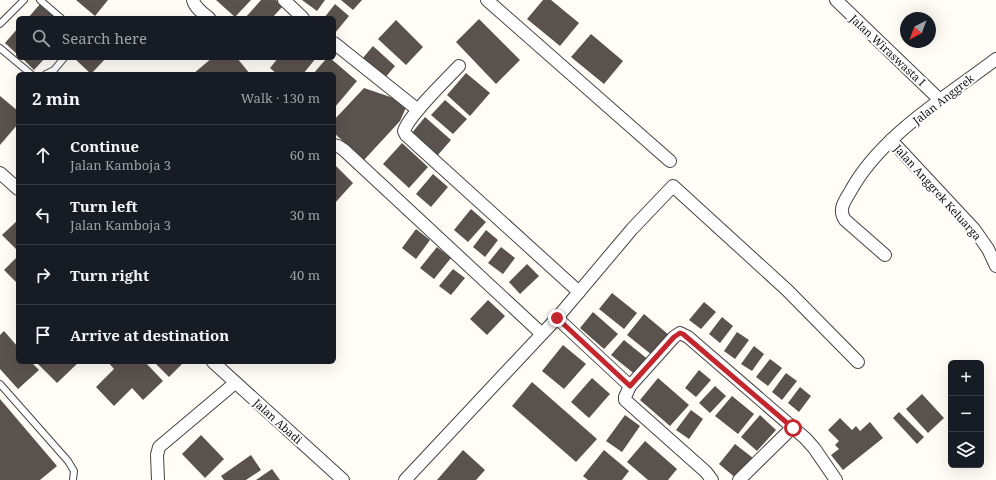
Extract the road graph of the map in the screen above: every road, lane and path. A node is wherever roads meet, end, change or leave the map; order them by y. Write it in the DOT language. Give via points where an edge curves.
graph roads {
  1 [pos="24,0"];
  2 [pos="40,0"];
  3 [pos="193,0"];
  4 [pos="284,0"];
  5 [pos="487,0"];
  6 [pos="836,0"];
  7 [pos="58,16"];
  8 [pos="207,16"];
  9 [pos="298,16"];
  10 [pos="0,24"];
  11 [pos="336,44"];
  12 [pos="0,48"];
  13 [pos="62,60"];
  14 [pos="994,63"];
  15 [pos="459,66"];
  16 [pos="29,72"];
  17 [pos="50,72"];
  18 [pos="940,100"];
  19 [pos="418,110"];
  20 [pos="891,140"];
  21 [pos="336,146"];
  22 [pos="670,161"];
  23 [pos="0,173"];
  24 [pos="16,187"];
  25 [pos="885,255"];
  26 [pos="996,266"];
  27 [pos="579,292"];
  28 [pos="557,318"];
  29 [pos="542,334"];
  30 [pos="858,362"];
  31 [pos="214,364"];
  32 [pos="235,383"];
  33 [pos="0,384"];
  34 [pos="630,386"];
  35 [pos="793,428"];
  36 [pos="709,476"];
  37 [pos="73,480"];
  38 [pos="158,480"];
  39 [pos="343,480"];
  40 [pos="405,480"];
  41 [pos="740,480"];
  42 [pos="836,480"];
  1 -- 10 [label="lane"];
  2 -- 7 [label="lane"];
  3 -- 8 [label="street" via="198,9"];
  4 -- 9 [label="street"];
  5 -- 22 [label="street"];
  6 -- 18 [label="street, Jalan Wiraswasta I"];
  11 -- 19 [label="street"];
  12 -- 16 [label="lane"];
  13 -- 17 [label="lane"];
  14 -- 18 [label="street, Jalan Anggrek"];
  15 -- 19 [label="street"];
  18 -- 20 [label="street, Jalan Anggrek"];
  19 -- 27 [label="street" via="405,128 406,135"];
  20 -- 25 [label="street, Jalan Anggrek" via="862,171 841,211 845,220"];
  20 -- 26 [label="street, Jalan Anggrek Keluarga" via="974,229"];
  21 -- 29 [label="street" via="344,150"];
  23 -- 24 [label="street"];
  27 -- 28 [label="street"];
  27 -- 30 [label="street" via="632,229 673,186 787,290"];
  28 -- 29 [label="street"];
  28 -- 34 [label="street"];
  29 -- 40 [label="street"];
  31 -- 32 [label="street, Jalan Abadi"];
  32 -- 38 [label="street" via="160,447 157,455"];
  32 -- 39 [label="street, Jalan Abadi"];
  33 -- 37 [label="lane" via="68,461 74,471"];
  34 -- 35 [label="street" via="680,333"];
  34 -- 36 [label="street" via="625,400"];
  35 -- 41 [label="street"];
  35 -- 42 [label="street" via="814,448"];
}
